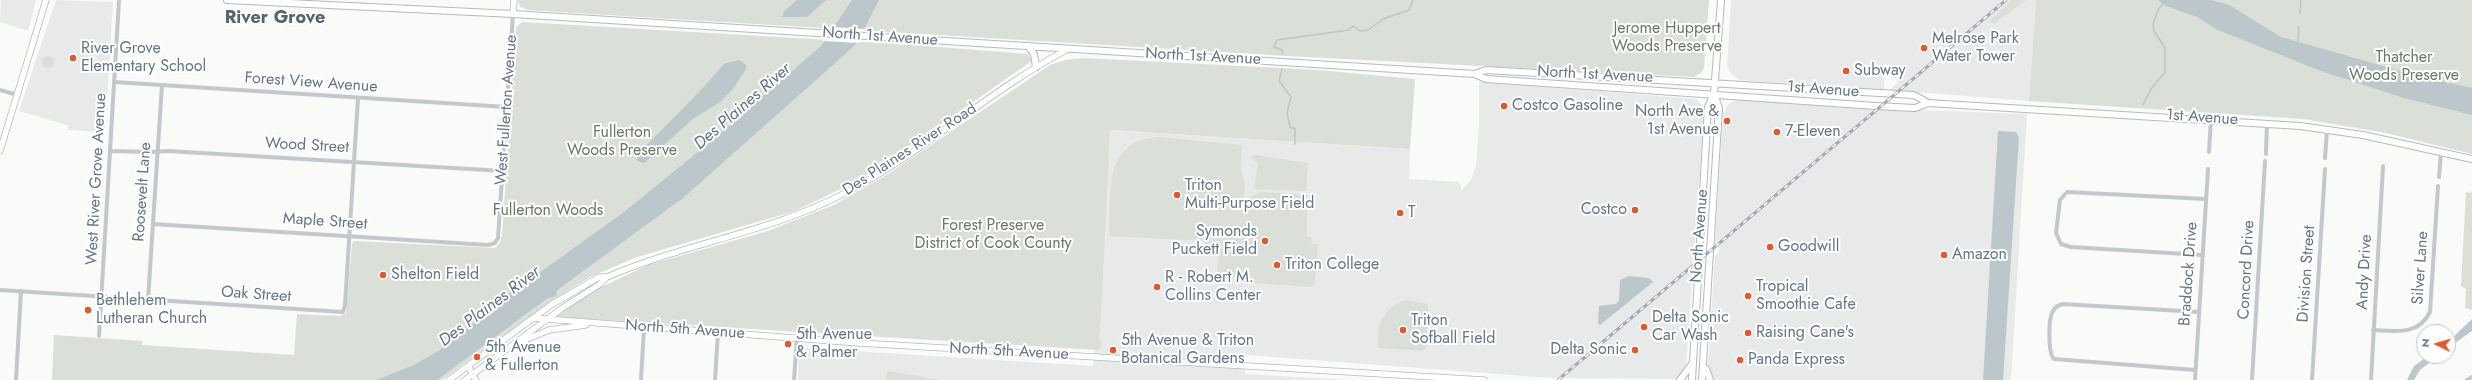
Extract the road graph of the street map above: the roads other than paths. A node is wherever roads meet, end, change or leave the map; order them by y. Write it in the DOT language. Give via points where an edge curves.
graph roads {
  1 [pos="46,0"];
  2 [pos="119,0"];
  3 [pos="227,0"];
  4 [pos="514,0"];
  5 [pos="1721,0"];
  6 [pos="287,1"];
  7 [pos="513,14"];
  8 [pos="1028,46"];
  9 [pos="1068,49"];
  10 [pos="1036,67"];
  11 [pos="1474,74"];
  12 [pos="114,82"];
  13 [pos="1715,82"];
  14 [pos="162,85"];
  15 [pos="0,90"];
  16 [pos="1714,94"];
  17 [pos="17,95"];
  18 [pos="358,98"];
  19 [pos="1928,103"];
  20 [pos="507,107"];
  21 [pos="2211,119"];
  22 [pos="2267,123"];
  23 [pos="2327,129"];
  24 [pos="0,151"];
  25 [pos="110,151"];
  26 [pos="158,152"];
  27 [pos="2209,152"];
  28 [pos="2441,152"];
  29 [pos="2266,154"];
  30 [pos="2325,158"];
  31 [pos="2472,159"];
  32 [pos="354,161"];
  33 [pos="2265,161"];
  34 [pos="2383,166"];
  35 [pos="2325,169"];
  36 [pos="2208,170"];
  37 [pos="503,171"];
  38 [pos="2439,177"];
  39 [pos="2438,186"];
  40 [pos="2206,199"];
  41 [pos="153,224"];
  42 [pos="349,236"];
  43 [pos="495,243"];
  44 [pos="2202,255"];
  45 [pos="607,276"];
  46 [pos="0,290"];
  47 [pos="21,291"];
  48 [pos="102,297"];
  49 [pos="148,300"];
  50 [pos="2199,312"];
  51 [pos="533,318"];
  52 [pos="547,319"];
  53 [pos="592,324"];
  54 [pos="644,328"];
  55 [pos="2373,330"];
  56 [pos="718,332"];
  57 [pos="99,336"];
  58 [pos="796,338"];
  59 [pos="511,346"];
  60 [pos="1704,354"];
  61 [pos="1693,362"];
  62 [pos="468,366"];
  63 [pos="2195,370"];
  64 [pos="474,377"];
  65 [pos="2472,378"];
  66 [pos="16,380"];
  67 [pos="449,380"];
  68 [pos="465,380"];
  69 [pos="641,380"];
  70 [pos="715,380"];
  71 [pos="794,380"];
  72 [pos="1484,380"];
  73 [pos="1680,380"];
  74 [pos="1692,380"];
  75 [pos="1702,380"];
  76 [pos="1710,380"];
  77 [pos="2194,380"];
  78 [pos="2252,380"];
  79 [pos="2312,380"];
  80 [pos="2371,380"];
  81 [pos="2467,380"];
  1 -- 17 [label="main road"];
  2 -- 12 [label="street, West River Grove Avenue"];
  3 -- 6 [label="main road, North 1st Avenue"];
  4 -- 7 [label="main road, West Fullerton Avenue"];
  5 -- 13 [label="main road, North Avenue"];
  6 -- 7 [label="main road, North 1st Avenue"];
  7 -- 8 [label="main road, North 1st Avenue"];
  7 -- 20 [label="street, West Fullerton Avenue"];
  8 -- 9 [label="main road, North 1st Avenue"];
  8 -- 10 [label="main road" via="1034,54"];
  9 -- 10 [label="main road, Des Plaines River Road"];
  9 -- 11 [label="main road, North 1st Avenue"];
  10 -- 45 [label="main road, Des Plaines River Road" via="876,176 821,205 782,221 678,250"];
  11 -- 13 [label="main road, North 1st Avenue" via="1486,70"];
  11 -- 16 [label="main road, North 1st Avenue" via="1486,79"];
  12 -- 14 [label="street, Forest View Avenue"];
  12 -- 25 [label="street, West River Grove Avenue"];
  13 -- 16 [label="main road, North Avenue"];
  13 -- 19 [label="main road, 1st Avenue" via="1914,95"];
  14 -- 18 [label="street, Forest View Avenue"];
  14 -- 26 [label="street, Roosevelt Lane"];
  15 -- 17 [label="street"];
  16 -- 19 [label="main road, 1st Avenue" via="1915,108"];
  16 -- 60 [label="main road, North Avenue" via="1719,108"];
  16 -- 61 [label="main road, North Avenue" via="1708,107"];
  17 -- 24 [label="main road"];
  18 -- 20 [label="street, Forest View Avenue"];
  18 -- 32 [label="street"];
  19 -- 21 [label="main road, 1st Avenue"];
  20 -- 37 [label="street, West Fullerton Avenue"];
  21 -- 22 [label="main road, 1st Avenue"];
  21 -- 27 [label="street"];
  22 -- 23 [label="main road, 1st Avenue"];
  22 -- 29 [label="street"];
  23 -- 28 [label="main road, 1st Avenue"];
  23 -- 30 [label="street"];
  25 -- 26 [label="street, Wood Street"];
  25 -- 48 [label="street, West River Grove Avenue"];
  26 -- 32 [label="street, Wood Street"];
  26 -- 41 [label="street, Roosevelt Lane"];
  28 -- 31 [label="main road, 1st Avenue"];
  28 -- 38 [label="street"];
  32 -- 37 [label="street, Wood Street"];
  32 -- 42 [label="street"];
  33 -- 78 [label="street, Concord Drive"];
  34 -- 55 [label="street, Andy Drive"];
  35 -- 79 [label="street, Division Street"];
  36 -- 40 [label="street, Braddock Drive"];
  37 -- 43 [label="street, West Fullerton Avenue" via="498,238"];
  39 -- 55 [label="street, Silver Lane" via="2430,312 2424,322 2415,329"];
  40 -- 44 [label="street, Braddock Drive"];
  40 -- 44 [label="street" via="2067,192 2060,200 2058,221 2057,238 2061,244 2068,247"];
  41 -- 42 [label="street, Maple Street"];
  41 -- 49 [label="street, Roosevelt Lane"];
  42 -- 43 [label="street, Maple Street" via="488,245"];
  42 -- 49 [label="street, Oak Street" via="343,312"];
  44 -- 50 [label="street, Braddock Drive"];
  45 -- 51 [label="main road, Des Plaines River Road" via="599,277 575,290"];
  45 -- 52 [label="main road, Des Plaines River Road" via="600,284"];
  46 -- 47 [label="street, Oak Street"];
  47 -- 48 [label="street, Oak Street"];
  47 -- 66 [label="street"];
  48 -- 49 [label="street, Oak Street"];
  48 -- 57 [label="street, West River Grove Avenue"];
  50 -- 63 [label="street, Braddock Drive"];
  50 -- 63 [label="street" via="2063,304 2053,311 2050,333 2051,356 2059,360"];
  51 -- 52 [label="main road, North 5th Avenue"];
  51 -- 62 [label="main road, Des Plaines River Road"];
  52 -- 53 [label="main road, North 5th Avenue"];
  52 -- 59 [label="main road, Des Plaines River Road"];
  53 -- 54 [label="main road, North 5th Avenue"];
  53 -- 59 [label="main road" via="549,330"];
  54 -- 56 [label="main road, North 5th Avenue"];
  54 -- 69 [label="street"];
  55 -- 80 [label="street, Andy Drive"];
  56 -- 58 [label="main road, North 5th Avenue"];
  56 -- 70 [label="street"];
  58 -- 71 [label="street"];
  58 -- 72 [label="main road, North 5th Avenue"];
  59 -- 64 [label="main road, Des Plaines River Road"];
  60 -- 75 [label="main road, North Avenue"];
  60 -- 76 [label="main road"];
  61 -- 73 [label="main road"];
  61 -- 74 [label="main road, North Avenue"];
  62 -- 64 [label="main road"];
  62 -- 67 [label="main road, Des Plaines River Road"];
  63 -- 77 [label="street, Braddock Drive"];
  64 -- 68 [label="main road, Des Plaines River Road"];
  65 -- 81 [label="street"];
}
